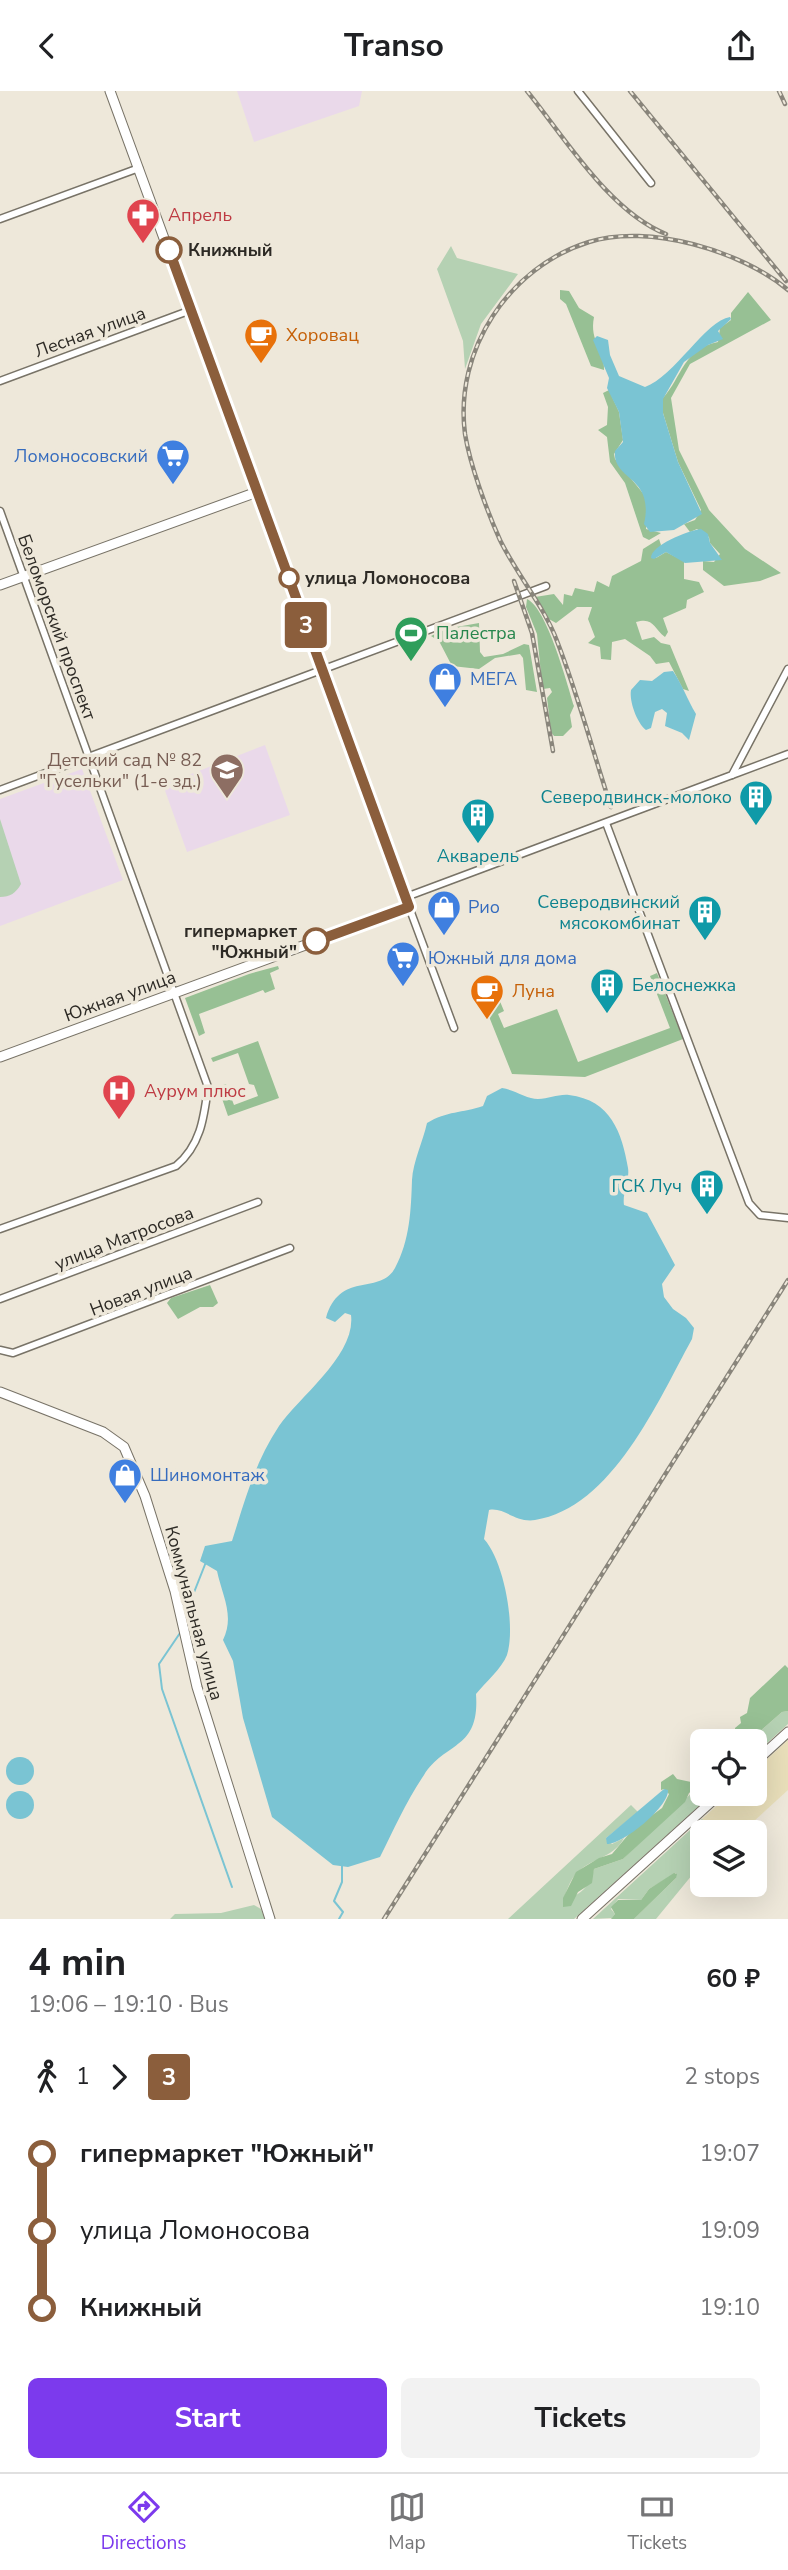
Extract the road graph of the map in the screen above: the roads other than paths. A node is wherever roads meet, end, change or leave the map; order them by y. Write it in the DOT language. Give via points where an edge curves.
graph roads {
  1 [pos="110,91"];
  2 [pos="578,91"];
  3 [pos="139,168"];
  4 [pos="650,183"];
  5 [pos="0,219"];
  6 [pos="191,310"];
  7 [pos="0,381"];
  8 [pos="257,492"];
  9 [pos="0,511"];
  10 [pos="24,577"];
  11 [pos="0,585"];
  12 [pos="546,586"];
  13 [pos="788,669"];
  14 [pos="322,670"];
  15 [pos="788,754"];
  16 [pos="90,757"];
  17 [pos="732,775"];
  18 [pos="0,790"];
  19 [pos="607,823"];
  20 [pos="407,902"];
  21 [pos="176,992"];
  22 [pos="454,1028"];
  23 [pos="0,1058"];
  24 [pos="258,1202"];
  25 [pos="788,1218"];
  26 [pos="0,1229"];
  27 [pos="290,1248"];
  28 [pos="0,1299"];
  29 [pos="0,1350"];
  30 [pos="0,1392"];
  31 [pos="788,1732"];
  32 [pos="767,1751"];
  33 [pos="707,1806"];
  34 [pos="271,1919"];
  35 [pos="582,1919"];
  1 -- 3 [label="main road"];
  2 -- 4 [label="street"];
  3 -- 5 [label="street"];
  3 -- 6 [label="main road"];
  6 -- 7 [label="street, Лесная улица"];
  6 -- 8 [label="main road"];
  8 -- 10 [label="main road"];
  8 -- 14 [label="main road"];
  9 -- 10 [label="street, Беломорский проспект"];
  10 -- 11 [label="main road"];
  10 -- 16 [label="street, Беломорский проспект"];
  12 -- 14 [label="street"];
  13 -- 17 [label="street"];
  14 -- 16 [label="street"];
  14 -- 20 [label="main road"];
  15 -- 17 [label="street"];
  16 -- 18 [label="street"];
  16 -- 21 [label="street, Беломорский проспект"];
  17 -- 19 [label="street"];
  19 -- 20 [label="street"];
  19 -- 25 [label="street" via="750,1203 760,1215"];
  20 -- 21 [label="main road, Южная улица"];
  20 -- 22 [label="street"];
  21 -- 23 [label="main road, Южная улица"];
  21 -- 26 [label="street, Беломорский проспект" via="208,1087 202,1126 187,1157 176,1166"];
  24 -- 28 [label="street, улица Матросова"];
  27 -- 29 [label="street, Новая улица" via="13,1353"];
  30 -- 34 [label="main road, Коммунальная улица" via="103,1432 124,1447 145,1496 187,1632 197,1687"];
  31 -- 32 [label="main road"];
  33 -- 35 [label="main road"];
}
